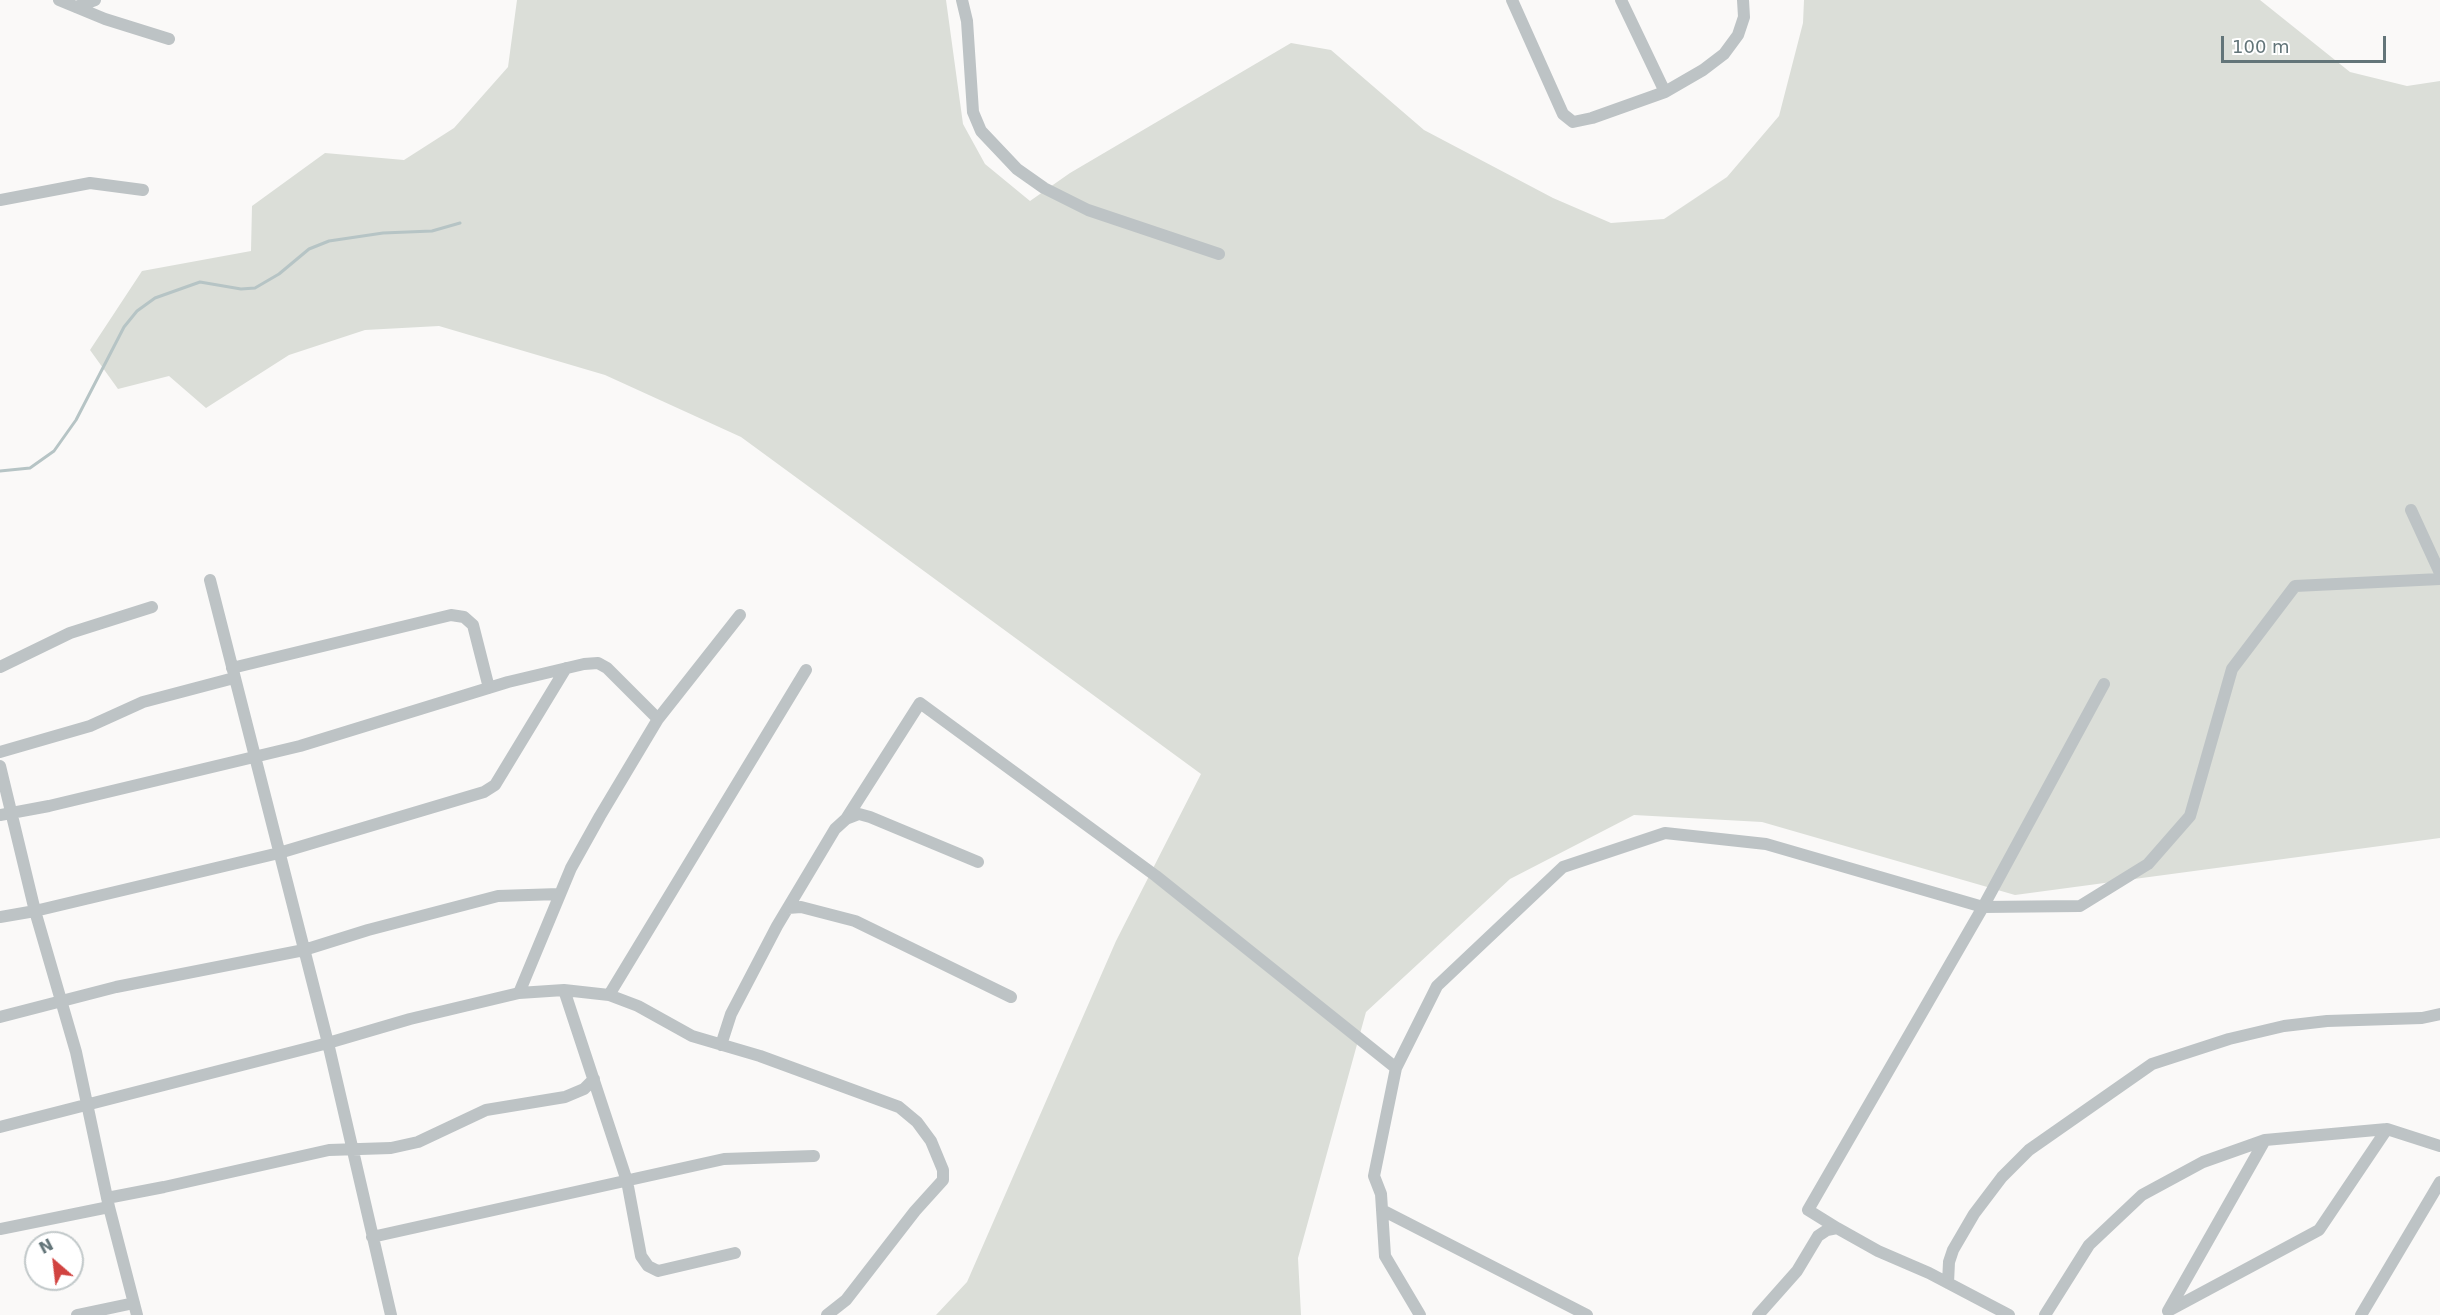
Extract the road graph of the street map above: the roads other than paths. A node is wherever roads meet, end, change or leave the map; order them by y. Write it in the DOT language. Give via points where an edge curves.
graph roads {
  1 [pos="59,0"];
  2 [pos="94,0"];
  3 [pos="962,0"];
  4 [pos="1512,0"];
  5 [pos="1621,0"];
  6 [pos="1743,0"];
  7 [pos="76,7"];
  8 [pos="169,39"];
  9 [pos="1665,92"];
  10 [pos="143,190"];
  11 [pos="0,200"];
  12 [pos="1219,254"];
  13 [pos="2411,510"];
  14 [pos="2440,573"];
  15 [pos="2440,579"];
  16 [pos="210,580"];
  17 [pos="152,607"];
  18 [pos="740,615"];
  19 [pos="0,667"];
  20 [pos="566,668"];
  21 [pos="806,670"];
  22 [pos="233,673"];
  23 [pos="2103,684"];
  24 [pos="489,688"];
  25 [pos="658,719"];
  26 [pos="0,752"];
  27 [pos="255,757"];
  28 [pos="0,766"];
  29 [pos="6,815"];
  30 [pos="846,819"];
  31 [pos="279,853"];
  32 [pos="978,862"];
  33 [pos="559,894"];
  34 [pos="1983,907"];
  35 [pos="788,908"];
  36 [pos="36,911"];
  37 [pos="0,917"];
  38 [pos="304,950"];
  39 [pos="564,990"];
  40 [pos="519,993"];
  41 [pos="609,995"];
  42 [pos="1011,997"];
  43 [pos="61,1000"];
  44 [pos="2440,1014"];
  45 [pos="0,1017"];
  46 [pos="328,1043"];
  47 [pos="721,1045"];
  48 [pos="1396,1068"];
  49 [pos="594,1079"];
  50 [pos="86,1103"];
  51 [pos="0,1127"];
  52 [pos="2387,1129"];
  53 [pos="2265,1140"];
  54 [pos="2440,1146"];
  55 [pos="350,1148"];
  56 [pos="814,1156"];
  57 [pos="627,1180"];
  58 [pos="2440,1182"];
  59 [pos="108,1202"];
  60 [pos="1382,1210"];
  61 [pos="1837,1228"];
  62 [pos="0,1229"];
  63 [pos="372,1237"];
  64 [pos="735,1253"];
  65 [pos="1948,1283"];
  66 [pos="135,1309"];
  67 [pos="2167,1313"];
  68 [pos="77,1315"];
  69 [pos="391,1315"];
  70 [pos="827,1315"];
  71 [pos="1420,1315"];
  72 [pos="1587,1315"];
  73 [pos="1758,1315"];
  74 [pos="2009,1315"];
  75 [pos="2045,1315"];
  76 [pos="2361,1315"];
  1 -- 7 [label="street"];
  2 -- 7 [label="street"];
  3 -- 12 [label="street" via="968,21 973,112 981,131 1017,169 1088,210"];
  4 -- 9 [label="street" via="1540,68 1567,119 1573,122 1592,118"];
  5 -- 9 [label="street"];
  6 -- 9 [label="street" via="1744,17 1738,35 1724,54"];
  7 -- 8 [label="street"];
  10 -- 11 [label="street" via="90,183"];
  13 -- 14 [label="street"];
  15 -- 34 [label="street" via="2295,586 2232,669 2190,816 2148,864 2080,906"];
  16 -- 22 [label="street"];
  17 -- 19 [label="street" via="70,633"];
  18 -- 25 [label="street"];
  20 -- 24 [label="street"];
  20 -- 25 [label="street" via="598,663 608,668"];
  20 -- 31 [label="street" via="495,785 484,792"];
  21 -- 41 [label="street"];
  22 -- 24 [label="street" via="451,615 464,617 472,625"];
  22 -- 26 [label="street" via="143,702 90,726"];
  22 -- 27 [label="street"];
  23 -- 34 [label="street"];
  24 -- 27 [label="street"];
  25 -- 33 [label="street"];
  27 -- 29 [label="street"];
  27 -- 31 [label="street"];
  28 -- 29 [label="street"];
  29 -- 36 [label="street"];
  30 -- 32 [label="street" via="860,814 870,817"];
  30 -- 35 [label="street" via="835,829"];
  30 -- 48 [label="street" via="920,704 1156,876"];
  31 -- 36 [label="street"];
  31 -- 38 [label="street"];
  33 -- 38 [label="street" via="498,896"];
  33 -- 40 [label="street"];
  34 -- 48 [label="street" via="1766,844 1665,833 1563,867 1437,986"];
  34 -- 61 [label="street" via="1808,1210"];
  35 -- 42 [label="street" via="801,907 855,921"];
  35 -- 47 [label="street" via="731,1014"];
  36 -- 37 [label="street"];
  36 -- 43 [label="street"];
  38 -- 43 [label="street"];
  38 -- 46 [label="street"];
  39 -- 40 [label="street"];
  39 -- 41 [label="street"];
  39 -- 49 [label="street"];
  40 -- 46 [label="street"];
  41 -- 47 [label="street" via="692,1036"];
  43 -- 45 [label="street"];
  43 -- 50 [label="street"];
  44 -- 65 [label="street" via="2284,1026 2152,1064 2029,1150 2002,1177 1955,1244 1948,1262"];
  46 -- 50 [label="street"];
  46 -- 55 [label="street"];
  47 -- 70 [label="street" via="899,1107 917,1122 940,1160 943,1180 846,1300"];
  48 -- 60 [label="street" via="1374,1176"];
  49 -- 55 [label="street" via="584,1089 565,1097 486,1110 418,1142 391,1148"];
  49 -- 57 [label="street"];
  50 -- 51 [label="street"];
  50 -- 59 [label="street"];
  52 -- 53 [label="street"];
  52 -- 54 [label="street"];
  52 -- 67 [label="street" via="2319,1230"];
  53 -- 67 [label="street"];
  53 -- 75 [label="street" via="2203,1162 2142,1195 2089,1245"];
  55 -- 59 [label="street"];
  55 -- 63 [label="street"];
  56 -- 57 [label="street" via="724,1159"];
  57 -- 63 [label="street"];
  57 -- 64 [label="street" via="642,1256 648,1266 658,1271"];
  58 -- 76 [label="street"];
  59 -- 62 [label="street"];
  59 -- 66 [label="street"];
  60 -- 71 [label="street" via="1385,1256"];
  60 -- 72 [label="street"];
  61 -- 65 [label="street"];
  61 -- 73 [label="street" via="1818,1236 1797,1270"];
  63 -- 69 [label="street"];
  65 -- 74 [label="street"];
  66 -- 68 [label="street"];
}
